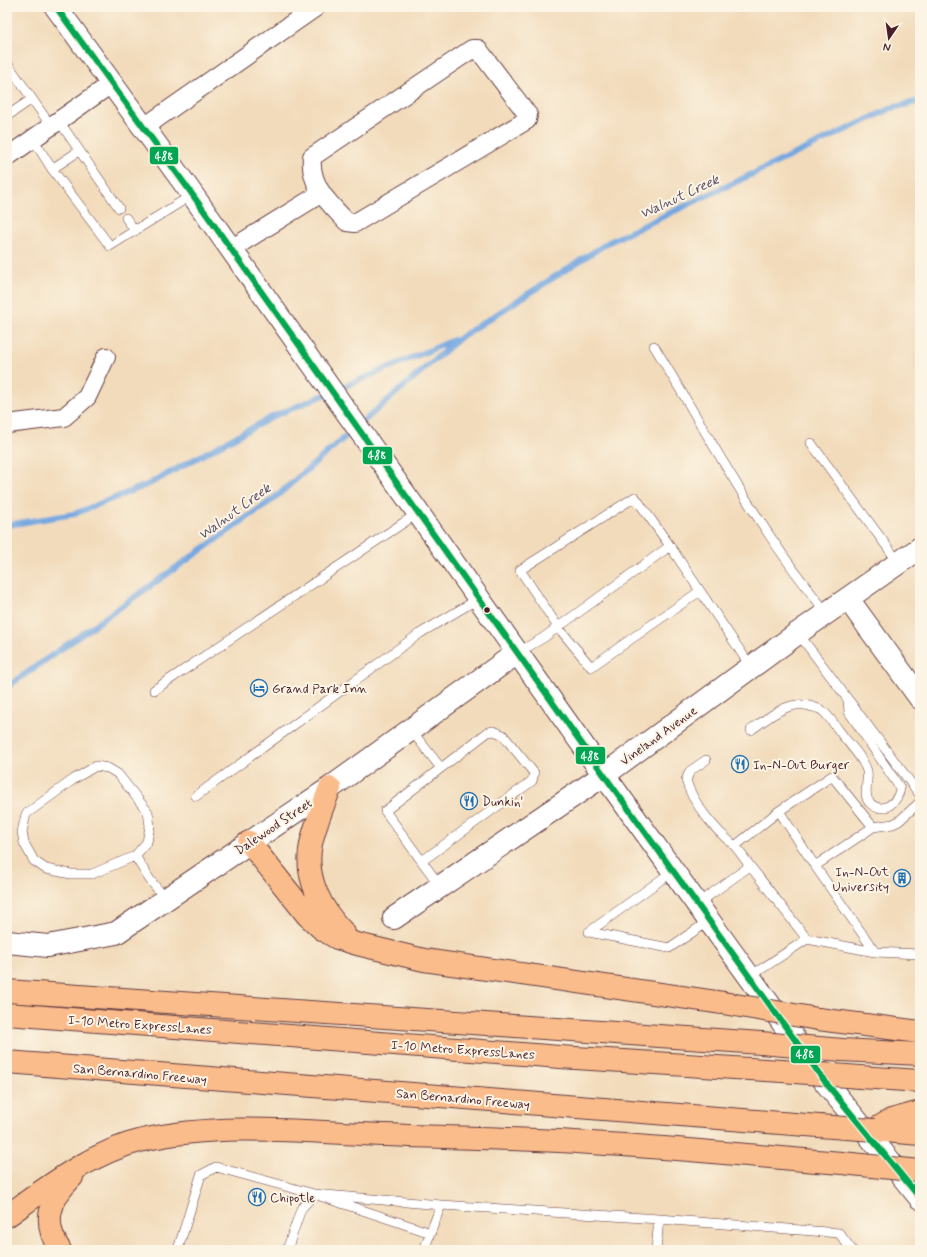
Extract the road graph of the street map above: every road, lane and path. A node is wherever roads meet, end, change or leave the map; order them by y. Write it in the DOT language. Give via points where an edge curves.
graph roads {
  1 [pos="56,7"];
  2 [pos="316,7"];
  3 [pos="7,63"];
  4 [pos="111,84"];
  5 [pos="32,99"];
  6 [pos="7,116"];
  7 [pos="55,124"];
  8 [pos="143,128"];
  9 [pos="32,140"];
  10 [pos="79,151"];
  11 [pos="7,158"];
  12 [pos="52,169"];
  13 [pos="320,194"];
  14 [pos="192,195"];
  15 [pos="119,208"];
  16 [pos="126,218"];
  17 [pos="135,231"];
  18 [pos="231,250"];
  19 [pos="654,346"];
  20 [pos="106,357"];
  21 [pos="7,424"];
  22 [pos="811,443"];
  23 [pos="418,513"];
  24 [pos="670,546"];
  25 [pos="920,548"];
  26 [pos="899,563"];
  27 [pos="700,591"];
  28 [pos="478,599"];
  29 [pos="848,599"];
  30 [pos="828,614"];
  31 [pos="558,627"];
  32 [pos="798,633"];
  33 [pos="517,653"];
  34 [pos="752,668"];
  35 [pos="154,690"];
  36 [pos="920,698"];
  37 [pos="848,700"];
  38 [pos="411,730"];
  39 [pos="751,730"];
  40 [pos="706,760"];
  41 [pos="441,768"];
  42 [pos="604,775"];
  43 [pos="868,781"];
  44 [pos="330,788"];
  45 [pos="920,795"];
  46 [pos="196,796"];
  47 [pos="920,802"];
  48 [pos="856,806"];
  49 [pos="779,811"];
  50 [pos="873,827"];
  51 [pos="249,842"];
  52 [pos="735,846"];
  53 [pos="135,856"];
  54 [pos="422,861"];
  55 [pos="750,866"];
  56 [pos="815,866"];
  57 [pos="673,871"];
  58 [pos="440,887"];
  59 [pos="166,899"];
  60 [pos="703,913"];
  61 [pos="394,918"];
  62 [pos="807,939"];
  63 [pos="7,942"];
  64 [pos="357,944"];
  65 [pos="875,952"];
  66 [pos="920,954"];
  67 [pos="749,976"];
  68 [pos="7,992"];
  69 [pos="7,1014"];
  70 [pos="920,1032"];
  71 [pos="920,1054"];
  72 [pos="7,1062"];
  73 [pos="920,1081"];
  74 [pos="920,1112"];
  75 [pos="888,1128"];
  76 [pos="920,1134"];
  77 [pos="89,1162"];
  78 [pos="920,1171"];
  79 [pos="314,1194"];
  80 [pos="920,1198"];
  81 [pos="441,1205"];
  82 [pos="7,1216"];
  83 [pos="659,1219"];
  84 [pos="431,1233"];
  85 [pos="60,1250"];
  86 [pos="180,1250"];
  87 [pos="286,1250"];
  88 [pos="424,1250"];
  89 [pos="656,1250"];
  90 [pos="852,1250"];
  1 -- 4 [label="street"];
  2 -- 8 [label="street"];
  3 -- 5 [label="lane"];
  4 -- 7 [label="street"];
  4 -- 8 [label="street"];
  5 -- 6 [label="lane"];
  5 -- 7 [label="lane"];
  7 -- 9 [label="street"];
  7 -- 10 [label="lane"];
  8 -- 14 [label="street"];
  9 -- 11 [label="street"];
  9 -- 12 [label="lane"];
  10 -- 12 [label="lane"];
  10 -- 15 [label="lane"];
  12 -- 17 [label="lane" via="110,246"];
  13 -- 13 [label="street" via="347,222 355,223 524,123 528,115 478,49 472,49 312,157 313,172"];
  13 -- 18 [label="street"];
  14 -- 17 [label="lane"];
  14 -- 18 [label="street"];
  16 -- 17 [label="lane"];
  18 -- 23 [label="street"];
  19 -- 30 [label="lane" via="755,512 806,587"];
  20 -- 21 [label="street" via="87,397 64,417"];
  22 -- 26 [label="lane"];
  23 -- 28 [label="street"];
  23 -- 35 [label="lane"];
  24 -- 27 [label="lane"];
  24 -- 31 [label="lane"];
  24 -- 31 [label="lane" via="635,497 520,570"];
  25 -- 26 [label="street, Vineland Avenue"];
  26 -- 29 [label="street, Vineland Avenue"];
  27 -- 31 [label="lane" via="591,667"];
  27 -- 34 [label="lane"];
  28 -- 33 [label="street"];
  28 -- 46 [label="lane" via="419,634"];
  29 -- 30 [label="street, Vineland Avenue"];
  29 -- 36 [label="street"];
  30 -- 32 [label="street, Vineland Avenue"];
  31 -- 33 [label="lane"];
  32 -- 34 [label="street, Vineland Avenue"];
  32 -- 37 [label="lane"];
  33 -- 38 [label="street, Dalewood Street"];
  33 -- 42 [label="street"];
  34 -- 42 [label="street, Vineland Avenue"];
  37 -- 43 [label="lane" via="849,712 900,788 900,794 890,806 876,807 869,803 866,794"];
  37 -- 45 [label="lane"];
  38 -- 41 [label="lane"];
  38 -- 44 [label="street, Dalewood Street"];
  39 -- 43 [label="lane" via="781,709 800,703 823,711 860,758"];
  40 -- 52 [label="lane" via="690,771 686,780 689,791 721,834"];
  41 -- 54 [label="lane" via="385,811"];
  41 -- 54 [label="lane" via="488,732 494,731 503,735 534,773 532,781"];
  42 -- 57 [label="street"];
  42 -- 58 [label="street, Vineland Avenue"];
  43 -- 48 [label="lane"];
  44 -- 51 [label="street, Dalewood Street"];
  44 -- 64 [label="highway" via="311,844 309,867 314,889 325,912"];
  47 -- 50 [label="lane" via="894,824"];
  48 -- 49 [label="lane" via="832,776"];
  48 -- 50 [label="lane"];
  49 -- 52 [label="lane"];
  49 -- 56 [label="lane"];
  50 -- 56 [label="lane"];
  51 -- 59 [label="street, Dalewood Street"];
  51 -- 64 [label="highway" via="306,914 322,929 337,938"];
  52 -- 55 [label="lane"];
  53 -- 53 [label="lane" via="147,842 150,826 148,812 118,774 108,768 96,766 26,814 22,832 24,843 34,861 46,869 71,874 92,874"];
  53 -- 59 [label="lane"];
  54 -- 58 [label="lane"];
  55 -- 60 [label="lane"];
  55 -- 62 [label="lane"];
  56 -- 65 [label="lane"];
  57 -- 60 [label="street"];
  57 -- 60 [label="lane" via="589,932 669,948"];
  58 -- 61 [label="street, Vineland Avenue"];
  59 -- 63 [label="street, Dalewood Street" via="116,933 48,946"];
  60 -- 67 [label="street"];
  62 -- 65 [label="lane"];
  62 -- 67 [label="lane"];
  64 -- 70 [label="highway, bridge" via="424,960"];
  65 -- 66 [label="lane"];
  67 -- 80 [label="street" via="826,1083"];
  68 -- 71 [label="highway, bridge"];
  69 -- 73 [label="highway, I-10 Metro ExpressLanes, bridge"];
  72 -- 75 [label="highway, San Bernardino Freeway, bridge" via="819,1126"];
  74 -- 75 [label="highway"];
  75 -- 76 [label="highway, San Bernardino Freeway"];
  77 -- 78 [label="highway, bridge" via="116,1148 169,1135 265,1130 590,1143"];
  77 -- 82 [label="highway" via="56,1181"];
  77 -- 85 [label="highway" via="65,1184 50,1212 52,1238"];
  79 -- 81 [label="lane"];
  79 -- 84 [label="lane"];
  79 -- 86 [label="lane" via="216,1167 201,1175 179,1246"];
  79 -- 87 [label="lane" via="301,1208"];
  81 -- 83 [label="lane"];
  81 -- 84 [label="lane"];
  83 -- 89 [label="lane"];
  83 -- 90 [label="lane" via="839,1233"];
  84 -- 88 [label="lane"];
}
